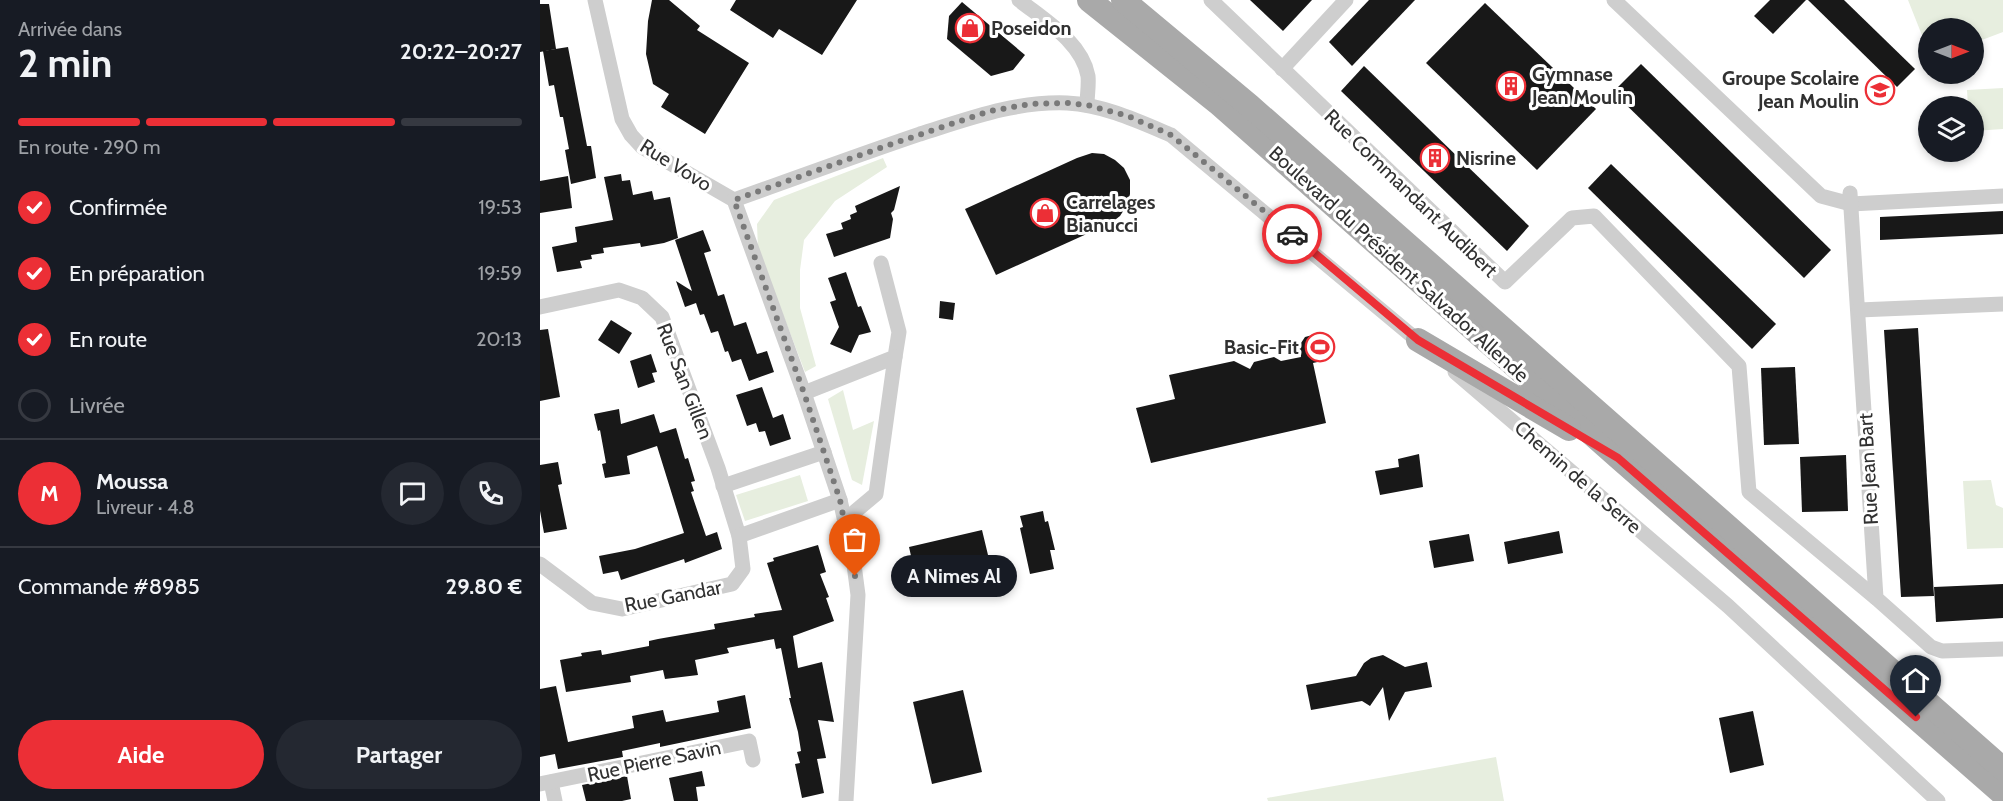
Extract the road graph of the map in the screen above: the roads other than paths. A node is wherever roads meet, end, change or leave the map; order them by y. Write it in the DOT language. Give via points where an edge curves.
graph roads {
  1 [pos="595,0"];
  2 [pos="1019,0"];
  3 [pos="1089,0"];
  4 [pos="1123,0"];
  5 [pos="1211,0"];
  6 [pos="1346,0"];
  7 [pos="1614,0"];
  8 [pos="1282,69"];
  9 [pos="1087,105"];
  10 [pos="2003,196"];
  11 [pos="1851,199"];
  12 [pos="734,200"];
  13 [pos="881,263"];
  14 [pos="2003,304"];
  15 [pos="540,307"];
  16 [pos="1858,310"];
  17 [pos="1418,340"];
  18 [pos="894,357"];
  19 [pos="804,393"];
  20 [pos="824,452"];
  21 [pos="1618,458"];
  22 [pos="718,468"];
  23 [pos="723,486"];
  24 [pos="840,500"];
  25 [pos="845,520"];
  26 [pos="739,536"];
  27 [pos="540,564"];
  28 [pos="1875,598"];
  29 [pos="2003,649"];
  30 [pos="753,760"];
  31 [pos="2003,769"];
  32 [pos="545,783"];
  33 [pos="2003,794"];
  34 [pos="555,801"];
  35 [pos="846,801"];
  36 [pos="1938,801"];
  1 -- 12 [label="street, Rue Vovo" via="622,119 631,135 642,147"];
  2 -- 9 [label="street" via="1072,44 1088,77"];
  3 -- 21 [label="main road, Boulevard du Président Salvador Allende" via="1218,103"];
  4 -- 31 [label="main road, Boulevard du Président Salvador Allende" via="1250,106"];
  5 -- 8 [label="street, Rue Commandant Audibert"];
  6 -- 8 [label="street"];
  7 -- 11 [label="street" via="1821,196"];
  8 -- 28 [label="street, Rue Commandant Audibert" via="1505,282 1572,218 1594,216 1739,366 1749,492"];
  9 -- 12 [label="street, Chemin de la Serre" via="1030,104 990,111"];
  9 -- 17 [label="street, Chemin de la Serre" via="1128,116 1171,135"];
  10 -- 11 [label="street"];
  11 -- 16 [label="street, Rue Jean Bart"];
  12 -- 19 [label="street, Rue Vovo"];
  13 -- 18 [label="street" via="898,332"];
  14 -- 16 [label="street"];
  15 -- 22 [label="street, Rue San Gillen" via="619,290 642,298 662,317"];
  16 -- 28 [label="street, Rue Jean Bart"];
  17 -- 21 [label="main road"];
  17 -- 36 [label="street, Chemin de la Serre" via="1728,606"];
  18 -- 19 [label="street"];
  18 -- 25 [label="street" via="876,494"];
  19 -- 20 [label="street, Rue Vovo"];
  20 -- 23 [label="street"];
  20 -- 24 [label="street, Rue Vovo"];
  21 -- 33 [label="main road, Boulevard du Président Salvador Allende"];
  22 -- 23 [label="street, Rue Gandar"];
  23 -- 26 [label="street, Rue Gandar"];
  24 -- 25 [label="street, Rue Vovo"];
  24 -- 26 [label="street"];
  25 -- 35 [label="street, Rue Vovo" via="858,595"];
  26 -- 27 [label="street, Rue Gandar" via="743,569 732,584 622,609 592,603"];
  28 -- 29 [label="street" via="1931,647 1942,651"];
  30 -- 32 [label="street, Rue Pierre Savin" via="749,741"];
  32 -- 34 [label="street"];
}
